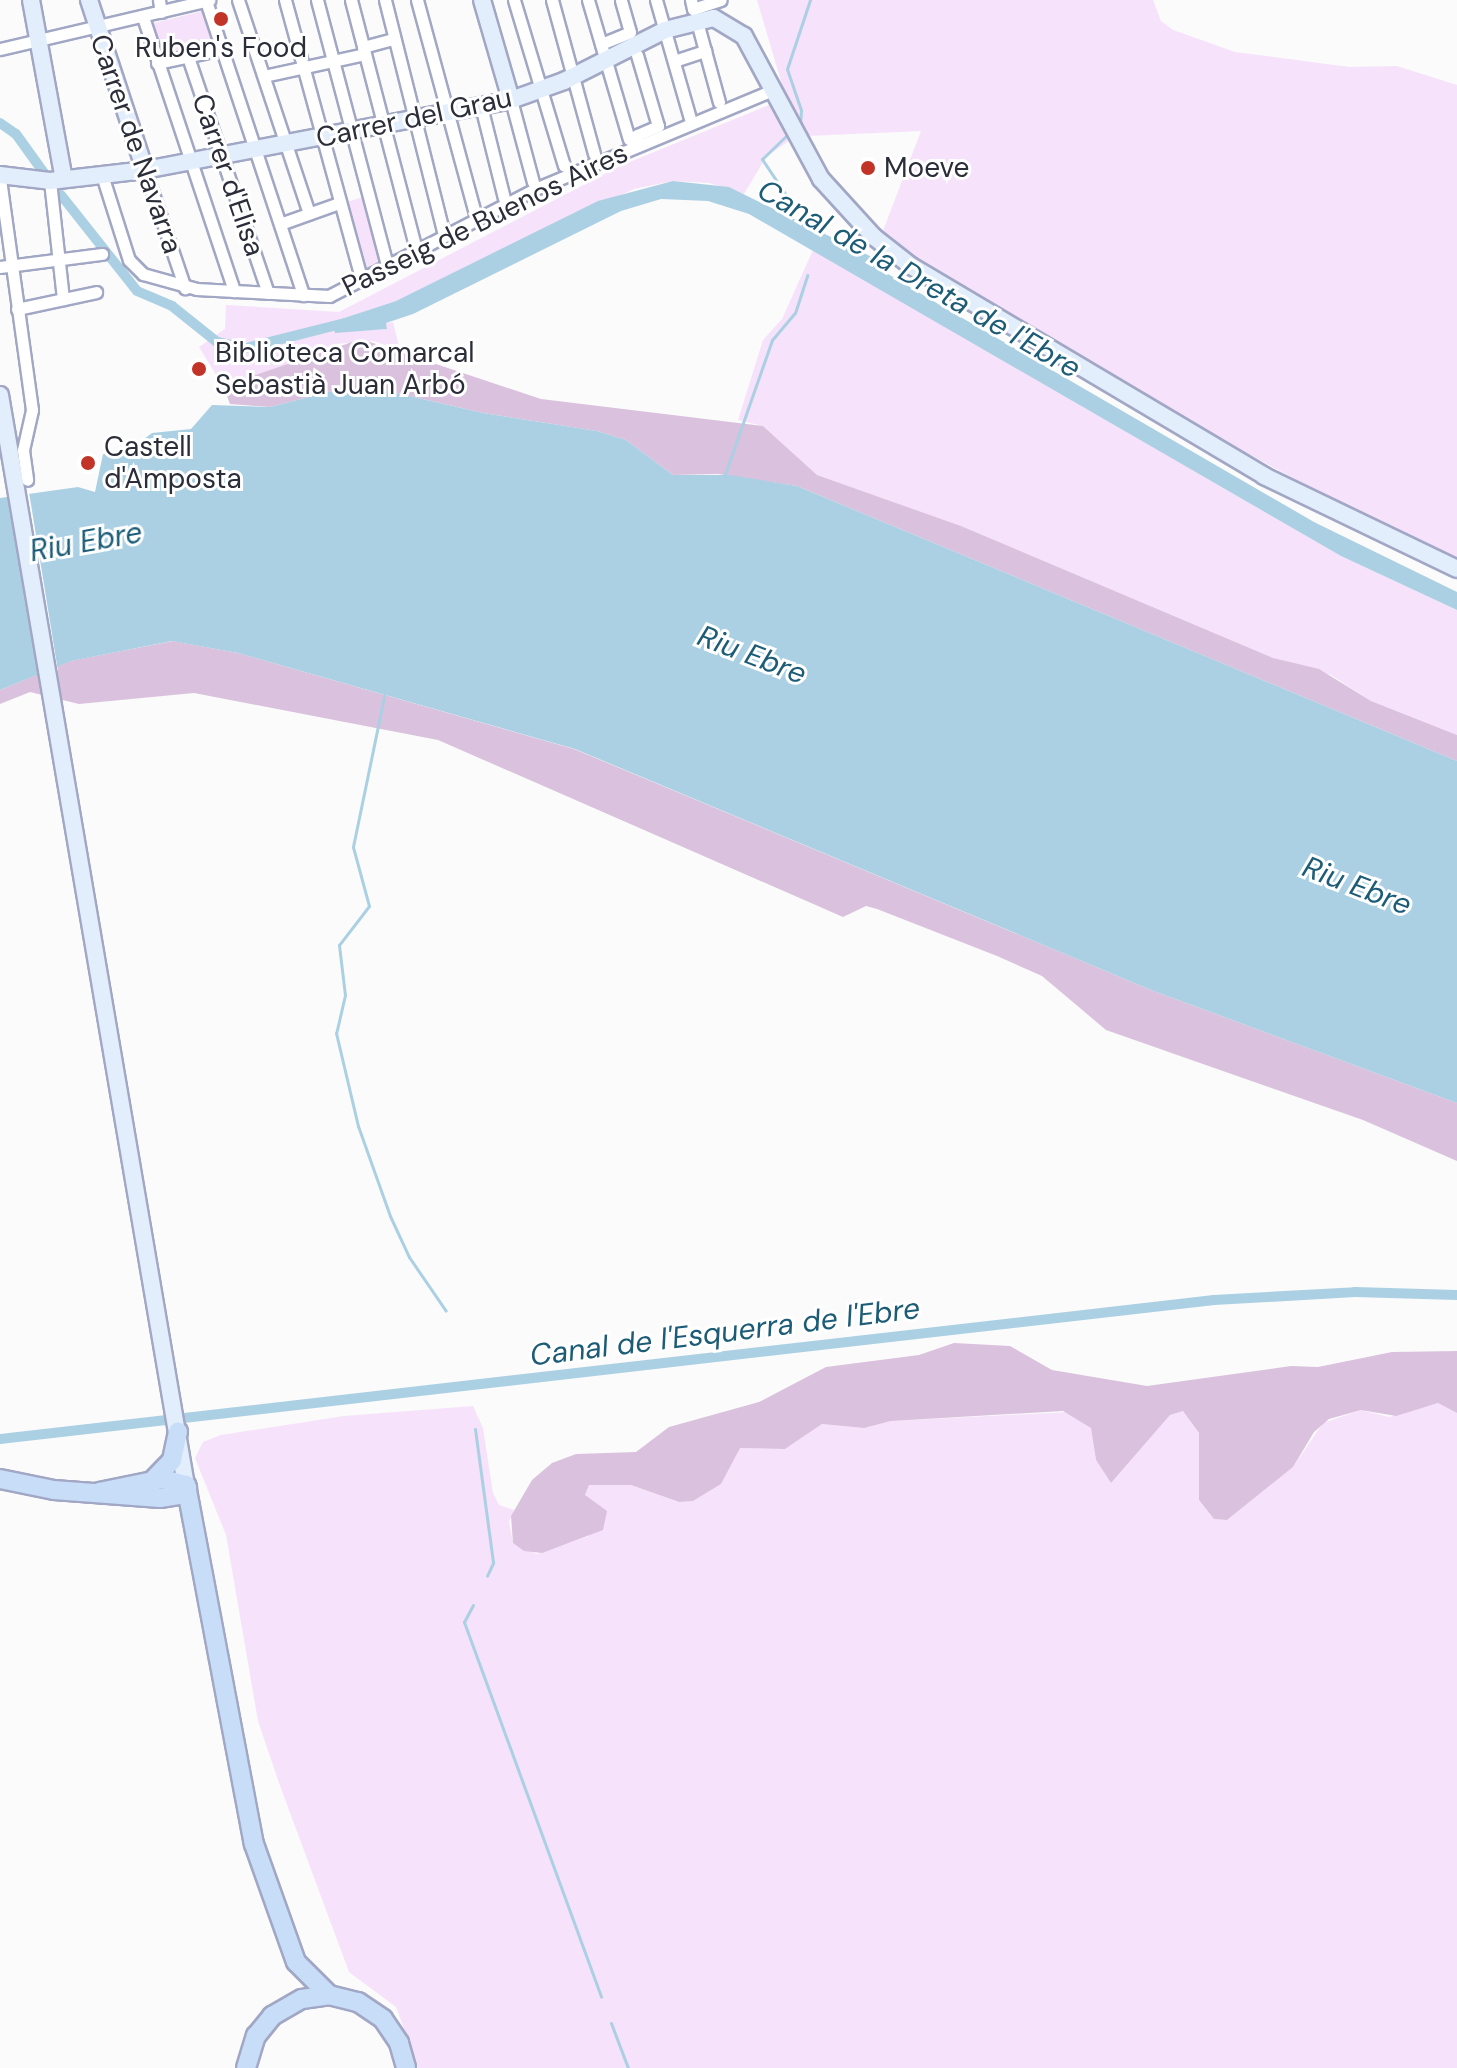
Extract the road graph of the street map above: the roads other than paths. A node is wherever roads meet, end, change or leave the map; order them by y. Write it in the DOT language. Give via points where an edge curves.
graph roads {
  1 [pos="31,0"];
  2 [pos="89,0"];
  3 [pos="208,0"];
  4 [pos="238,0"];
  5 [pos="285,0"];
  6 [pos="317,0"];
  7 [pos="351,0"];
  8 [pos="385,0"];
  9 [pos="417,0"];
  10 [pos="482,0"];
  11 [pos="514,0"];
  12 [pos="552,0"];
  13 [pos="588,0"];
  14 [pos="621,0"];
  15 [pos="656,0"];
  16 [pos="721,0"];
  17 [pos="692,4"];
  18 [pos="160,6"];
  19 [pos="143,17"];
  20 [pos="97,29"];
  21 [pos="699,29"];
  22 [pos="665,30"];
  23 [pos="393,39"];
  24 [pos="39,41"];
  25 [pos="0,49"];
  26 [pos="222,49"];
  27 [pos="364,50"];
  28 [pos="705,51"];
  29 [pos="604,52"];
  30 [pos="637,55"];
  31 [pos="188,57"];
  32 [pos="333,61"];
  33 [pos="674,61"];
  34 [pos="157,63"];
  35 [pos="302,68"];
  36 [pos="264,76"];
  37 [pos="573,76"];
  38 [pos="541,89"];
  39 [pos="771,91"];
  40 [pos="511,100"];
  41 [pos="719,102"];
  42 [pos="481,106"];
  43 [pos="448,112"];
  44 [pos="413,118"];
  45 [pos="691,122"];
  46 [pos="383,126"];
  47 [pos="352,131"];
  48 [pos="321,137"];
  49 [pos="632,142"];
  50 [pos="287,144"];
  51 [pos="255,152"];
  52 [pos="594,154"];
  53 [pos="223,157"];
  54 [pos="190,163"];
  55 [pos="564,166"];
  56 [pos="145,170"];
  57 [pos="102,175"];
  58 [pos="0,177"];
  59 [pos="57,180"];
  60 [pos="533,182"];
  61 [pos="504,198"];
  62 [pos="339,203"];
  63 [pos="309,213"];
  64 [pos="475,214"];
  65 [pos="280,224"];
  66 [pos="443,231"];
  67 [pos="417,253"];
  68 [pos="102,254"];
  69 [pos="58,259"];
  70 [pos="6,266"];
  71 [pos="388,268"];
  72 [pos="362,282"];
  73 [pos="185,288"];
  74 [pos="234,291"];
  75 [pos="96,292"];
  76 [pos="268,293"];
  77 [pos="303,295"];
  78 [pos="63,299"];
  79 [pos="17,309"];
  80 [pos="0,395"];
  81 [pos="23,485"];
  82 [pos="1457,569"];
  83 [pos="178,1430"];
  84 [pos="0,1479"];
  85 [pos="161,1487"];
  86 [pos="187,1487"];
  87 [pos="196,1541"];
  88 [pos="296,1962"];
  89 [pos="329,1995"];
  90 [pos="294,2002"];
  91 [pos="246,2068"];
  92 [pos="406,2068"];
  1 -- 24 [label="street"];
  2 -- 20 [label="street, Carrer de Navarra"];
  3 -- 18 [label="street"];
  3 -- 26 [label="street"];
  4 -- 36 [label="street"];
  5 -- 35 [label="street"];
  6 -- 32 [label="street"];
  7 -- 27 [label="street"];
  8 -- 23 [label="street"];
  9 -- 43 [label="street"];
  10 -- 40 [label="street"];
  11 -- 38 [label="street"];
  12 -- 37 [label="street"];
  13 -- 29 [label="street"];
  14 -- 29 [label="street" via="630,32"];
  15 -- 22 [label="street"];
  16 -- 17 [label="street"];
  18 -- 19 [label="street"];
  19 -- 20 [label="street"];
  19 -- 34 [label="street"];
  20 -- 24 [label="street"];
  20 -- 56 [label="street, Carrer de Navarra"];
  21 -- 28 [label="street"];
  22 -- 29 [label="street, Carrer del Grau"];
  22 -- 33 [label="street"];
  22 -- 39 [label="street, Carrer del Grau" via="714,18 734,25"];
  23 -- 27 [label="street"];
  23 -- 44 [label="street"];
  24 -- 25 [label="street"];
  24 -- 59 [label="street"];
  26 -- 31 [label="street"];
  26 -- 51 [label="street"];
  27 -- 32 [label="street"];
  27 -- 46 [label="street"];
  28 -- 33 [label="street"];
  28 -- 41 [label="street"];
  29 -- 37 [label="street, Carrer del Grau"];
  29 -- 49 [label="street"];
  30 -- 49 [label="street" via="658,126"];
  31 -- 34 [label="street"];
  31 -- 53 [label="street, Carrer d'Elisa"];
  32 -- 35 [label="street"];
  32 -- 47 [label="street"];
  33 -- 45 [label="street"];
  34 -- 54 [label="street"];
  35 -- 36 [label="street"];
  35 -- 48 [label="street"];
  36 -- 50 [label="street"];
  37 -- 38 [label="street, Carrer del Grau"];
  37 -- 52 [label="street"];
  38 -- 40 [label="street, Carrer del Grau"];
  38 -- 55 [label="street"];
  39 -- 45 [label="street, Passeig de Buenos Aires"];
  39 -- 82 [label="street" via="821,179 874,237 911,266 1264,476"];
  40 -- 42 [label="street, Carrer del Grau"];
  40 -- 60 [label="street"];
  42 -- 43 [label="street, Carrer del Grau"];
  42 -- 61 [label="street"];
  43 -- 44 [label="street, Carrer del Grau"];
  43 -- 64 [label="street"];
  44 -- 46 [label="street, Carrer del Grau"];
  44 -- 66 [label="street"];
  45 -- 49 [label="street, Passeig de Buenos Aires"];
  46 -- 47 [label="street, Carrer del Grau"];
  46 -- 67 [label="street"];
  47 -- 48 [label="street, Carrer del Grau"];
  47 -- 71 [label="street"];
  48 -- 50 [label="street, Carrer del Grau"];
  48 -- 62 [label="street"];
  49 -- 67 [label="street, Passeig de Buenos Aires"];
  50 -- 51 [label="street, Carrer del Grau"];
  50 -- 63 [label="street"];
  51 -- 53 [label="street, Carrer del Grau"];
  51 -- 65 [label="street"];
  53 -- 54 [label="street, Carrer del Grau"];
  53 -- 76 [label="street, Carrer d'Elisa"];
  54 -- 56 [label="street, Carrer del Grau"];
  54 -- 74 [label="street"];
  56 -- 57 [label="street, Carrer del Grau"];
  56 -- 73 [label="street, Carrer de Navarra"];
  57 -- 59 [label="street, Carrer del Grau"];
  57 -- 73 [label="street, Passeig de Buenos Aires" via="129,260 143,274"];
  58 -- 59 [label="street, Carrer del Grau"];
  58 -- 70 [label="street"];
  59 -- 69 [label="street"];
  62 -- 63 [label="street"];
  62 -- 72 [label="street"];
  63 -- 65 [label="street"];
  65 -- 77 [label="street"];
  67 -- 71 [label="street, Passeig de Buenos Aires"];
  68 -- 69 [label="street"];
  69 -- 70 [label="street"];
  69 -- 78 [label="street"];
  70 -- 79 [label="street"];
  71 -- 72 [label="street, Passeig de Buenos Aires"];
  72 -- 77 [label="street, Passeig de Buenos Aires" via="338,295"];
  73 -- 74 [label="street, Passeig de Buenos Aires"];
  74 -- 76 [label="street, Passeig de Buenos Aires"];
  75 -- 78 [label="street"];
  76 -- 77 [label="street, Passeig de Buenos Aires"];
  78 -- 79 [label="street"];
  79 -- 81 [label="street" via="32,410 23,450"];
  80 -- 81 [label="street"];
  81 -- 83 [label="street" via="54,703"];
  83 -- 85 [label="main road"];
  83 -- 86 [label="street"];
  84 -- 85 [label="main road" via="99,1492"];
  85 -- 86 [label="main road"];
  85 -- 87 [label="main road"];
  86 -- 87 [label="main road"];
  87 -- 88 [label="main road" via="250,1828"];
  88 -- 89 [label="main road"];
  88 -- 90 [label="main road"];
  89 -- 90 [label="main road"];
  89 -- 92 [label="main road" via="358,2002 383,2019 399,2043"];
  90 -- 91 [label="main road" via="263,2025"];
}
